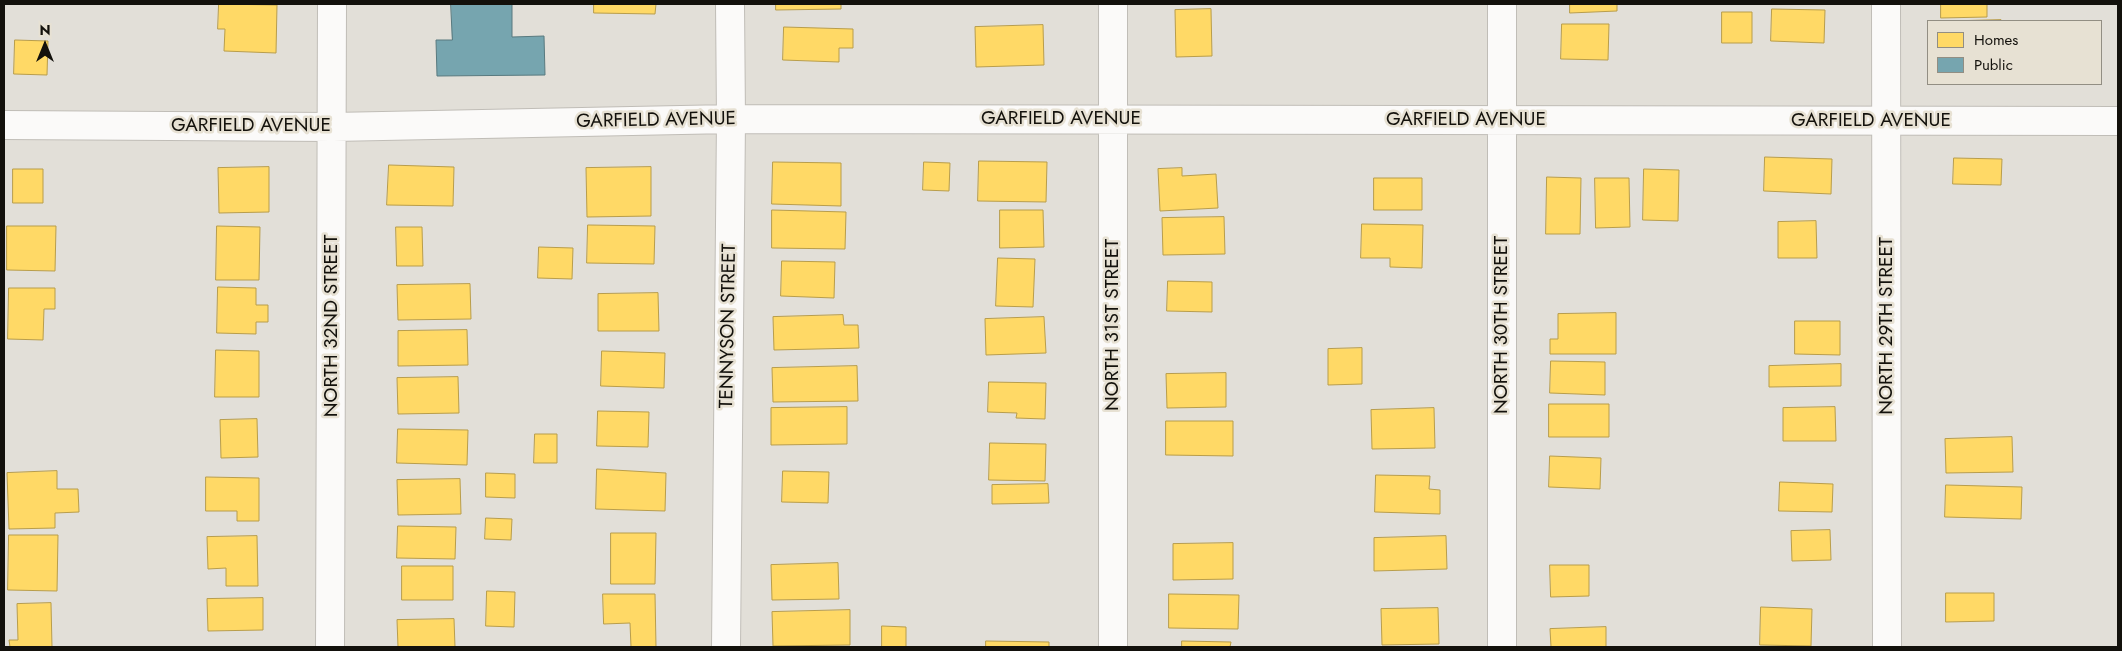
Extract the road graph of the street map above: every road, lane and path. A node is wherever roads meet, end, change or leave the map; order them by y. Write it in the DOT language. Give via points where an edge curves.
graph roads {
  1 [pos="332,4"];
  2 [pos="730,4"];
  3 [pos="1114,4"];
  4 [pos="1502,4"];
  5 [pos="1886,4"];
  6 [pos="731,119"];
  7 [pos="1114,119"];
  8 [pos="1502,121"];
  9 [pos="2118,121"];
  10 [pos="1886,122"];
  11 [pos="4,125"];
  12 [pos="333,127"];
  13 [pos="330,647"];
  14 [pos="726,647"];
  15 [pos="1113,647"];
  16 [pos="1502,647"];
  17 [pos="1887,647"];
  1 -- 12 [label="street, NORTH 32ND STREET"];
  2 -- 6 [label="street, TENNYSON STREET"];
  3 -- 7 [label="street, NORTH 31ST STREET"];
  4 -- 8 [label="street, NORTH 30TH STREET"];
  5 -- 10 [label="street, NORTH 29TH STREET"];
  6 -- 7 [label="street, GARFIELD AVENUE"];
  6 -- 12 [label="street, GARFIELD AVENUE"];
  6 -- 14 [label="street, TENNYSON STREET"];
  7 -- 8 [label="street, GARFIELD AVENUE"];
  7 -- 15 [label="street, NORTH 31ST STREET"];
  8 -- 10 [label="street, GARFIELD AVENUE"];
  8 -- 16 [label="street, NORTH 30TH STREET"];
  9 -- 10 [label="street, GARFIELD AVENUE"];
  10 -- 17 [label="street, NORTH 29TH STREET"];
  11 -- 12 [label="street, GARFIELD AVENUE"];
  12 -- 13 [label="street, NORTH 32ND STREET"];
}
